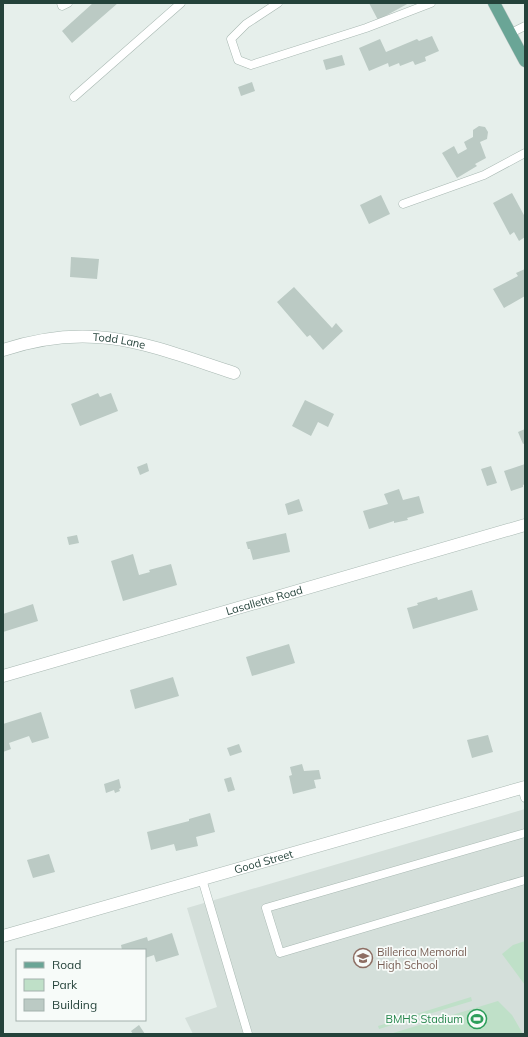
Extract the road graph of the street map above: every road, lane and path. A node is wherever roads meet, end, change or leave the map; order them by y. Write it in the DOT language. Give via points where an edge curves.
graph roads {
  1 [pos="61,3"];
  2 [pos="68,3"];
  3 [pos="181,3"];
  4 [pos="278,3"];
  5 [pos="431,3"];
  6 [pos="494,3"];
  7 [pos="419,5"];
  8 [pos="525,26"];
  9 [pos="511,33"];
  10 [pos="525,61"];
  11 [pos="74,97"];
  12 [pos="525,153"];
  13 [pos="403,204"];
  14 [pos="3,350"];
  15 [pos="234,373"];
  16 [pos="525,525"];
  17 [pos="3,676"];
  18 [pos="524,791"];
  19 [pos="525,833"];
  20 [pos="202,879"];
  21 [pos="525,880"];
  22 [pos="3,936"];
  23 [pos="248,1034"];
  1 -- 2 [label="lane" via="62,6"];
  3 -- 11 [label="lane"];
  4 -- 7 [label="lane" via="246,24 231,39 238,60 251,65 366,28"];
  5 -- 7 [label="lane"];
  6 -- 9 [label="main road"];
  8 -- 9 [label="lane"];
  9 -- 10 [label="main road"];
  12 -- 13 [label="lane" via="484,175"];
  14 -- 15 [label="street, Todd Lane" via="58,337 107,337 144,344"];
  16 -- 17 [label="street, Lasallette Road"];
  18 -- 20 [label="street, Good Street"];
  19 -- 21 [label="lane" via="266,908 280,953"];
  20 -- 22 [label="street, Good Street"];
  20 -- 23 [label="lane"];
}
